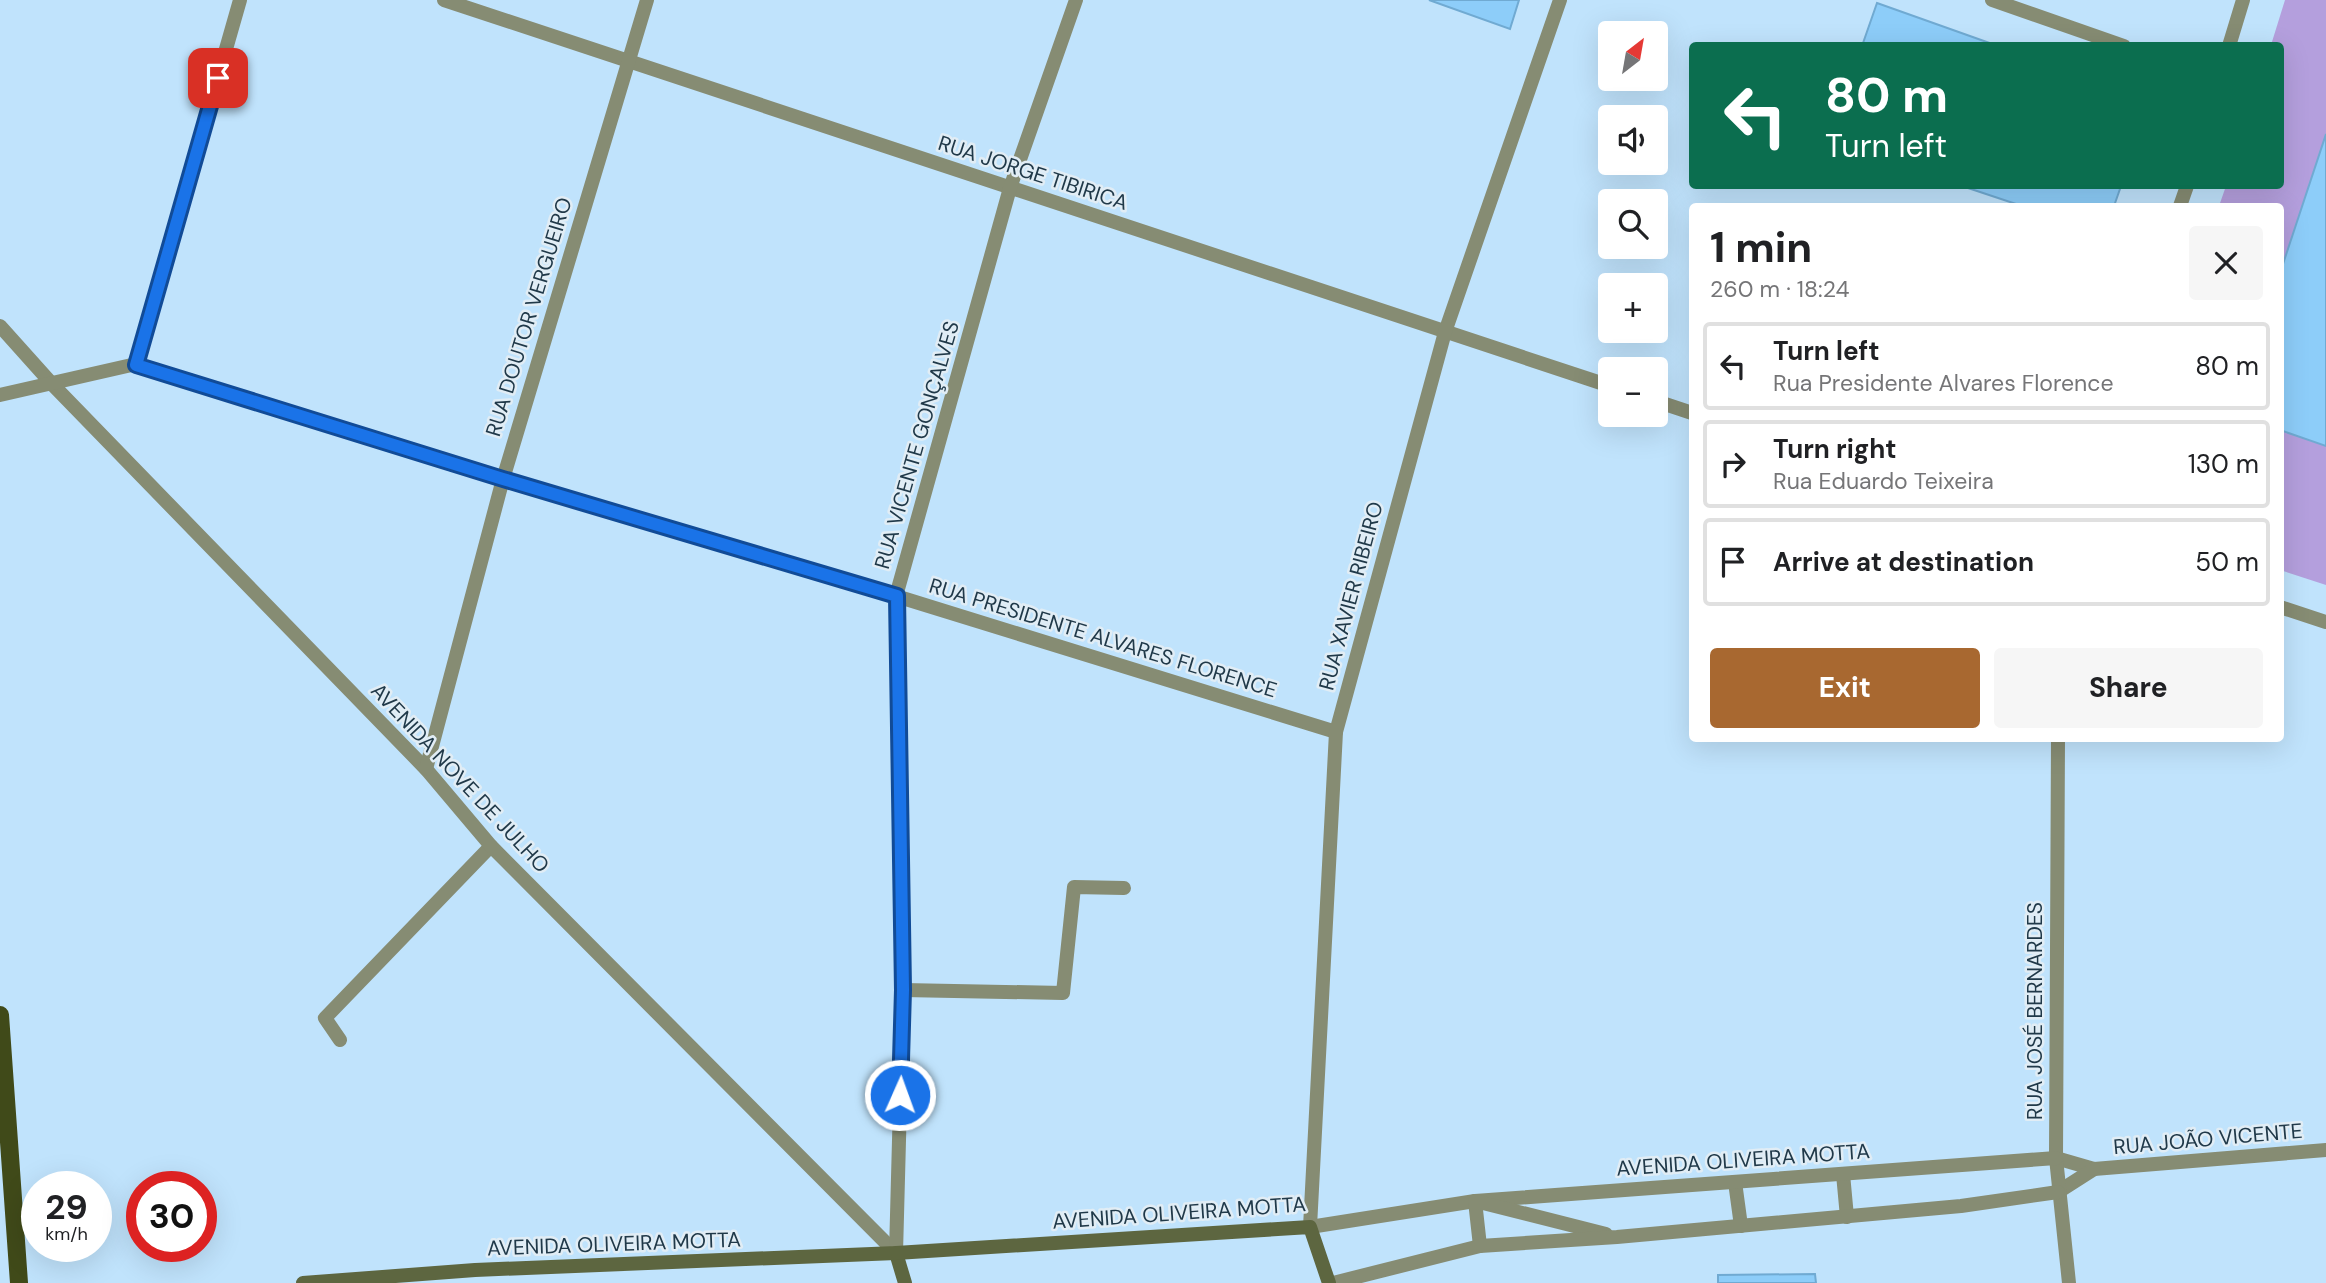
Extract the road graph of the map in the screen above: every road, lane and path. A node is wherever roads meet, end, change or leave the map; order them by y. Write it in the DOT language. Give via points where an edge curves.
graph roads {
  1 [pos="240,0"];
  2 [pos="444,0"];
  3 [pos="647,0"];
  4 [pos="1076,0"];
  5 [pos="1560,0"];
  6 [pos="1992,0"];
  7 [pos="2244,0"];
  8 [pos="2113,42"];
  9 [pos="2230,42"];
  10 [pos="628,60"];
  11 [pos="1010,188"];
  12 [pos="0,326"];
  13 [pos="1445,332"];
  14 [pos="136,365"];
  15 [pos="1598,382"];
  16 [pos="52,384"];
  17 [pos="0,395"];
  18 [pos="1668,405"];
  19 [pos="1689,412"];
  20 [pos="503,479"];
  21 [pos="897,596"];
  22 [pos="2284,608"];
  23 [pos="2326,622"];
  24 [pos="1336,732"];
  25 [pos="2057,742"];
  26 [pos="425,769"];
  27 [pos="491,846"];
  28 [pos="1124,888"];
  29 [pos="903,990"];
  30 [pos="0,1015"];
  31 [pos="340,1041"];
  32 [pos="2326,1150"];
  33 [pos="2056,1158"];
  34 [pos="2094,1169"];
  35 [pos="1843,1174"];
  36 [pos="1735,1182"];
  37 [pos="2058,1192"];
  38 [pos="1475,1201"];
  39 [pos="1847,1217"];
  40 [pos="1741,1226"];
  41 [pos="1310,1227"];
  42 [pos="1617,1237"];
  43 [pos="1480,1246"];
  44 [pos="896,1253"];
  45 [pos="445,1278"];
  46 [pos="19,1283"];
  47 [pos="303,1283"];
  48 [pos="905,1283"];
  49 [pos="1331,1283"];
  50 [pos="2069,1283"];
  1 -- 14 [label="street"];
  2 -- 10 [label="street, RUA JORGE TIBIRICA"];
  3 -- 10 [label="street, RUA DOUTOR VERGUEIRO"];
  4 -- 11 [label="street, RUA VICENTE GONÇALVES"];
  5 -- 13 [label="street, RUA XAVIER RIBEIRO"];
  6 -- 8 [label="street"];
  7 -- 9 [label="street"];
  10 -- 11 [label="street, RUA JORGE TIBIRICA"];
  10 -- 20 [label="street, RUA DOUTOR VERGUEIRO"];
  11 -- 13 [label="street, RUA JORGE TIBIRICA"];
  11 -- 21 [label="street, RUA VICENTE GONÇALVES"];
  12 -- 16 [label="street, AVENIDA NOVE DE JULHO"];
  13 -- 15 [label="street, RUA JORGE TIBIRICA"];
  13 -- 24 [label="street, RUA XAVIER RIBEIRO"];
  14 -- 16 [label="street"];
  14 -- 20 [label="street, RUA PRESIDENTE ALVARES FLORENCE"];
  16 -- 17 [label="street"];
  16 -- 26 [label="street, AVENIDA NOVE DE JULHO"];
  18 -- 19 [label="street"];
  20 -- 21 [label="street, RUA PRESIDENTE ALVARES FLORENCE"];
  20 -- 26 [label="street, RUA DOUTOR VERGUEIRO"];
  21 -- 24 [label="street, RUA PRESIDENTE ALVARES FLORENCE"];
  21 -- 29 [label="street, RUA VICENTE GONÇALVES"];
  22 -- 23 [label="street"];
  24 -- 41 [label="street, RUA XAVIER RIBEIRO"];
  25 -- 33 [label="street, RUA JOSÉ BERNARDES"];
  26 -- 27 [label="street, AVENIDA NOVE DE JULHO"];
  27 -- 31 [label="street" via="325,1018"];
  27 -- 44 [label="street, AVENIDA NOVE DE JULHO"];
  28 -- 29 [label="street" via="1074,887 1063,993"];
  29 -- 44 [label="street, RUA VICENTE GONÇALVES"];
  30 -- 46 [label="main road"];
  32 -- 34 [label="street, RUA JOÃO VICENTE"];
  33 -- 34 [label="street, RUA JOÃO VICENTE"];
  33 -- 35 [label="street, AVENIDA OLIVEIRA MOTTA"];
  33 -- 37 [label="street, RUA JOSÉ BERNARDES"];
  34 -- 37 [label="street, RUA JOÃO VICENTE"];
  35 -- 36 [label="street, AVENIDA OLIVEIRA MOTTA"];
  35 -- 39 [label="street"];
  36 -- 38 [label="street, AVENIDA OLIVEIRA MOTTA"];
  36 -- 40 [label="street"];
  37 -- 39 [label="street"];
  37 -- 50 [label="street, RUA JOSÉ BERNARDES"];
  38 -- 41 [label="street, AVENIDA OLIVEIRA MOTTA"];
  38 -- 42 [label="street"];
  38 -- 43 [label="street"];
  39 -- 40 [label="street"];
  40 -- 42 [label="street"];
  41 -- 44 [label="main road, AVENIDA OLIVEIRA MOTTA"];
  41 -- 49 [label="main road"];
  42 -- 43 [label="street"];
  43 -- 49 [label="street"];
  44 -- 45 [label="main road, AVENIDA OLIVEIRA MOTTA"];
  44 -- 48 [label="main road"];
  45 -- 47 [label="main road, AVENIDA OLIVEIRA MOTTA"];
}
